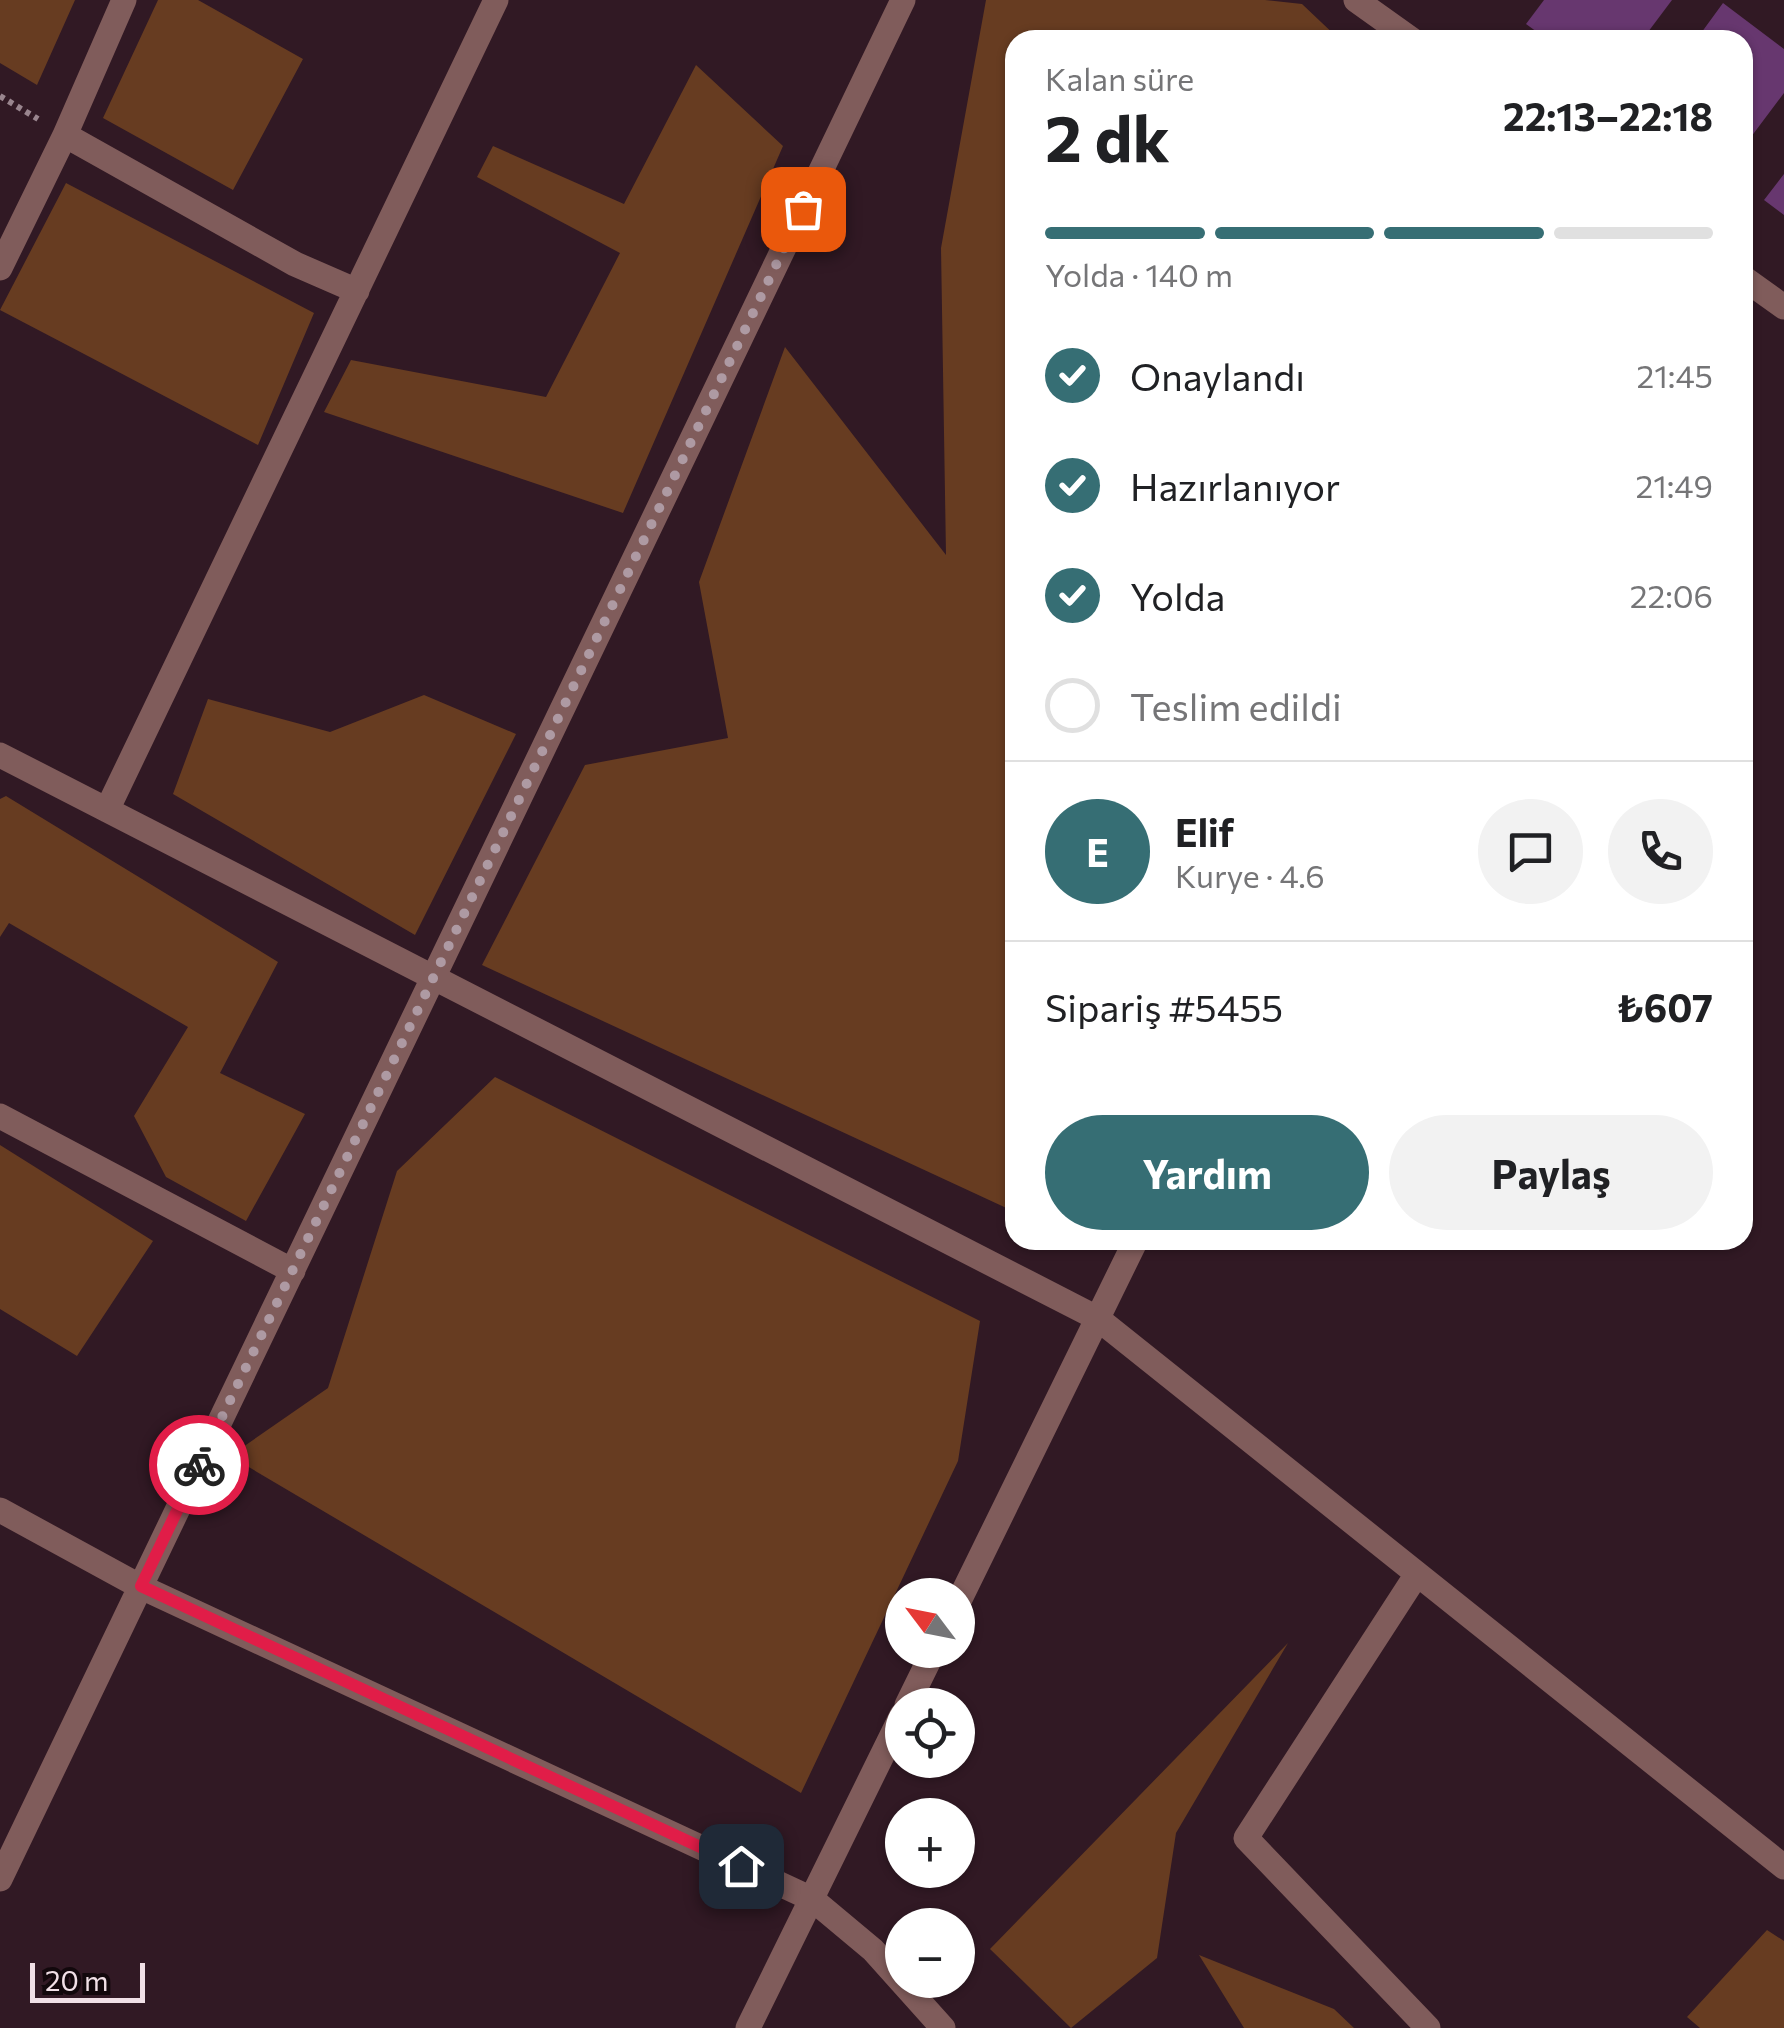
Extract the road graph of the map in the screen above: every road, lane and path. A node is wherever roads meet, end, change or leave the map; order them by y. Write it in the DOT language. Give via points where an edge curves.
graph roads {
  1 [pos="124,0"];
  2 [pos="496,0"];
  3 [pos="903,0"];
  4 [pos="1356,0"];
  5 [pos="1398,30"];
  6 [pos="0,96"];
  7 [pos="65,135"];
  8 [pos="0,268"];
  9 [pos="1753,285"];
  10 [pos="356,291"];
  11 [pos="1784,307"];
  12 [pos="0,754"];
  13 [pos="107,810"];
  14 [pos="435,977"];
  15 [pos="0,1116"];
  16 [pos="1131,1250"];
  17 [pos="292,1272"];
  18 [pos="1097,1318"];
  19 [pos="0,1510"];
  20 [pos="1417,1574"];
  21 [pos="970,1578"];
  22 [pos="141,1586"];
  23 [pos="885,1750"];
  24 [pos="1784,1867"];
  25 [pos="0,1879"];
  26 [pos="812,1900"];
  27 [pos="748,2028"];
  28 [pos="943,2028"];
  29 [pos="1428,2028"];
  1 -- 7 [label="street"];
  2 -- 10 [label="street"];
  3 -- 14 [label="street"];
  4 -- 5 [label="street"];
  6 -- 7 [label="path"];
  7 -- 8 [label="street"];
  7 -- 10 [label="street" via="294,264"];
  9 -- 11 [label="street"];
  10 -- 13 [label="street"];
  12 -- 13 [label="street"];
  13 -- 14 [label="street"];
  14 -- 17 [label="street"];
  14 -- 18 [label="street"];
  15 -- 17 [label="street"];
  16 -- 18 [label="street"];
  17 -- 22 [label="street"];
  18 -- 20 [label="street"];
  18 -- 21 [label="street"];
  19 -- 22 [label="street"];
  20 -- 24 [label="street"];
  20 -- 29 [label="street" via="1246,1838"];
  22 -- 25 [label="street"];
  22 -- 26 [label="street"];
  23 -- 26 [label="street"];
  26 -- 27 [label="street"];
  26 -- 28 [label="street" via="873,1950"];
}
